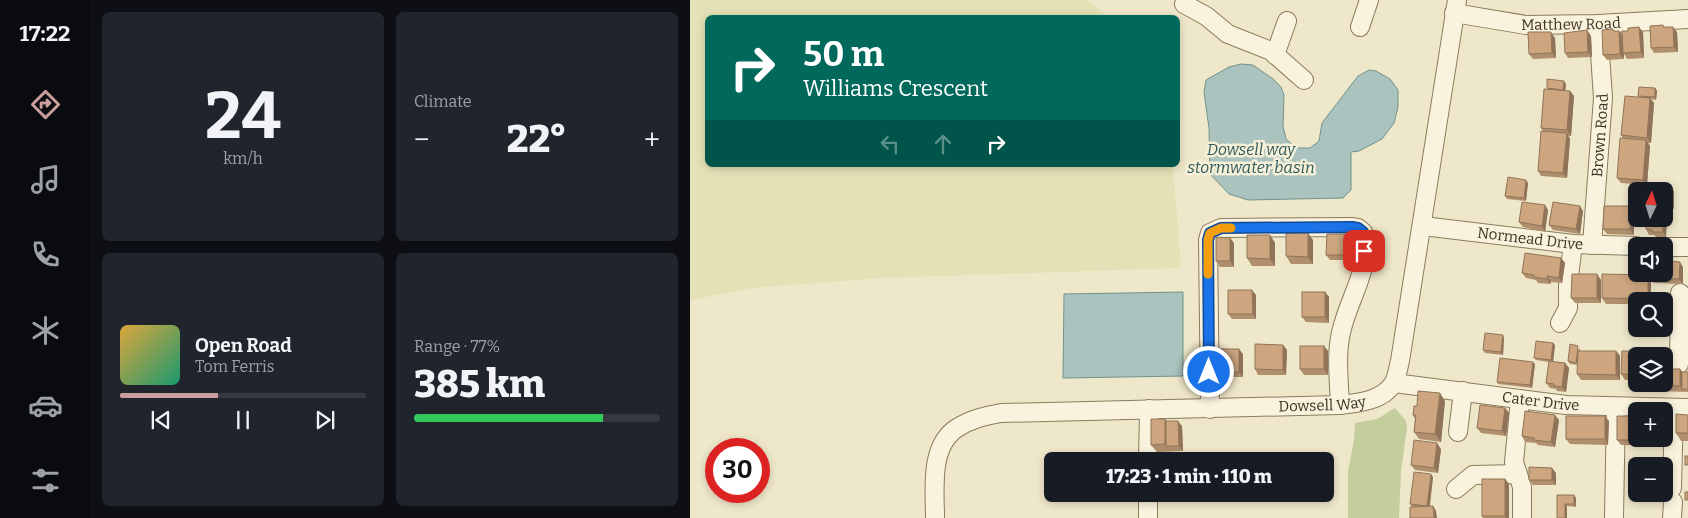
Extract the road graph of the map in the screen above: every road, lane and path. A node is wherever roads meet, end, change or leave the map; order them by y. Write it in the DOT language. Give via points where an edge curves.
graph roads {
  1 [pos="1369,0"];
  2 [pos="1184,4"];
  3 [pos="1456,7"];
  4 [pos="1208,8"];
  5 [pos="1688,19"];
  6 [pos="1288,21"];
  7 [pos="1598,24"];
  8 [pos="1360,27"];
  9 [pos="1276,55"];
  10 [pos="1304,80"];
  11 [pos="1423,226"];
  12 [pos="1573,244"];
  13 [pos="1592,246"];
  14 [pos="1628,246"];
  15 [pos="1673,247"];
  16 [pos="1688,247"];
  17 [pos="1680,293"];
  18 [pos="1560,323"];
  19 [pos="1684,329"];
  20 [pos="1679,364"];
  21 [pos="1394,383"];
  22 [pos="1463,391"];
  23 [pos="1520,399"];
  24 [pos="1340,405"];
  25 [pos="1616,407"];
  26 [pos="1681,408"];
  27 [pos="1149,409"];
  28 [pos="1210,409"];
  29 [pos="1458,432"];
  30 [pos="1148,452"];
  31 [pos="1518,474"];
  32 [pos="1456,489"];
  33 [pos="1673,492"];
  34 [pos="1148,502"];
  35 [pos="935,518"];
  36 [pos="1148,518"];
  37 [pos="1522,518"];
  38 [pos="1614,518"];
  1 -- 8 [label="street"];
  2 -- 4 [label="street"];
  3 -- 7 [label="street, Matthew Road" via="1526,25"];
  3 -- 11 [label="street"];
  4 -- 9 [label="street" via="1228,34"];
  5 -- 7 [label="street, Matthew Road"];
  6 -- 9 [label="street"];
  7 -- 13 [label="street, Brown Road" via="1603,98"];
  9 -- 10 [label="street"];
  11 -- 12 [label="street, Normead Drive"];
  11 -- 21 [label="street"];
  12 -- 13 [label="street, Normead Drive"];
  12 -- 18 [label="street" via="1568,308"];
  13 -- 14 [label="street, Normead Drive"];
  15 -- 16 [label="street"];
  17 -- 19 [label="street"];
  19 -- 20 [label="street"];
  21 -- 22 [label="street, Cater Drive"];
  21 -- 24 [label="street, Dowsell Way" via="1383,394 1366,401"];
  22 -- 23 [label="street, Cater Drive"];
  22 -- 29 [label="street"];
  23 -- 25 [label="street, Cater Drive"];
  23 -- 31 [label="street" via="1514,462"];
  24 -- 28 [label="street, Dowsell Way"];
  24 -- 28 [label="street" via="1338,345 1362,275 1363,232 1352,227 1221,228 1210,233 1208,240"];
  25 -- 26 [label="street, Cater Drive"];
  25 -- 38 [label="street"];
  26 -- 33 [label="street"];
  27 -- 28 [label="street, Dowsell Way"];
  27 -- 30 [label="street"];
  27 -- 35 [label="street, Dowsell Way" via="1001,413 976,418 956,428 946,437 938,456 934,475"];
  31 -- 32 [label="street" via="1472,475"];
  31 -- 37 [label="street" via="1522,487"];
  34 -- 36 [label="street"];
}
